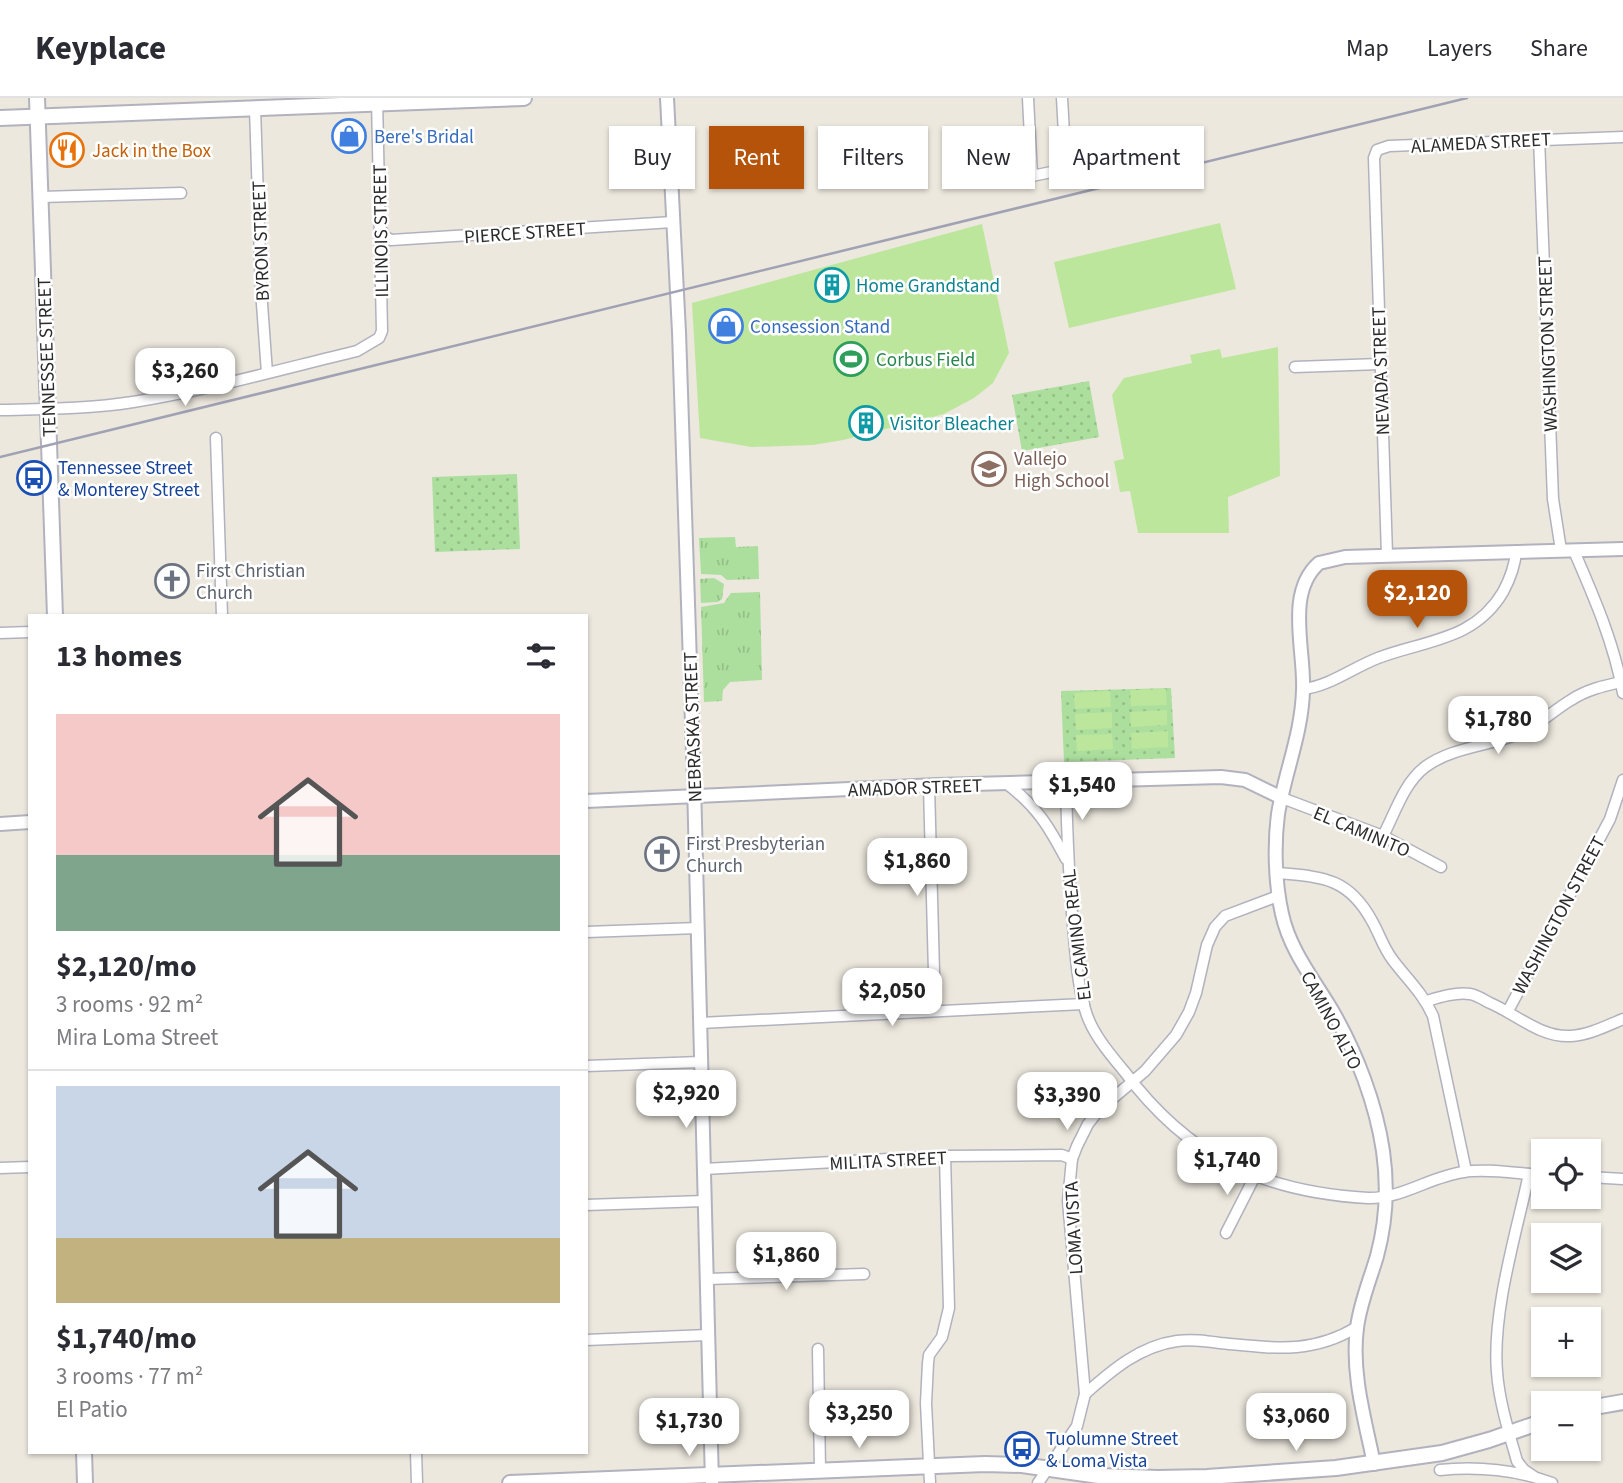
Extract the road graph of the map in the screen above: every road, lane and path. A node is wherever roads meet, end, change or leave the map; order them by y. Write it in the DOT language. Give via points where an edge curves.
graph roads {
  1 [pos="37,98"];
  2 [pos="524,98"];
  3 [pos="667,98"];
  4 [pos="1028,98"];
  5 [pos="1062,98"];
  6 [pos="377,101"];
  7 [pos="195,104"];
  8 [pos="255,108"];
  9 [pos="38,116"];
  10 [pos="0,118"];
  11 [pos="1623,137"];
  12 [pos="1539,138"];
  13 [pos="1376,186"];
  14 [pos="181,193"];
  15 [pos="41,197"];
  16 [pos="673,222"];
  17 [pos="382,232"];
  18 [pos="1380,364"];
  19 [pos="1295,367"];
  20 [pos="267,373"];
  21 [pos="48,409"];
  22 [pos="0,410"];
  23 [pos="216,438"];
  24 [pos="1623,549"];
  25 [pos="1560,550"];
  26 [pos="1516,551"];
  27 [pos="1574,551"];
  28 [pos="1387,555"];
  29 [pos="55,614"];
  30 [pos="222,614"];
  31 [pos="28,632"];
  32 [pos="0,633"];
  33 [pos="1622,688"];
  34 [pos="1303,689"];
  35 [pos="1623,780"];
  36 [pos="1066,782"];
  37 [pos="1006,783"];
  38 [pos="929,786"];
  39 [pos="694,796"];
  40 [pos="1282,798"];
  41 [pos="588,801"];
  42 [pos="28,822"];
  43 [pos="0,824"];
  44 [pos="1383,836"];
  45 [pos="1068,863"];
  46 [pos="1441,867"];
  47 [pos="1277,873"];
  48 [pos="1278,896"];
  49 [pos="698,929"];
  50 [pos="588,932"];
  51 [pos="1427,1001"];
  52 [pos="1084,1004"];
  53 [pos="935,1010"];
  54 [pos="1508,1011"];
  55 [pos="1623,1019"];
  56 [pos="700,1023"];
  57 [pos="701,1062"];
  58 [pos="588,1066"];
  59 [pos="1131,1082"];
  60 [pos="945,1156"];
  61 [pos="1072,1159"];
  62 [pos="28,1167"];
  63 [pos="0,1168"];
  64 [pos="704,1169"];
  65 [pos="1466,1171"];
  66 [pos="1529,1174"];
  67 [pos="1255,1176"];
  68 [pos="1601,1178"];
  69 [pos="1623,1179"];
  70 [pos="1386,1196"];
  71 [pos="704,1201"];
  72 [pos="588,1205"];
  73 [pos="1226,1233"];
  74 [pos="864,1274"];
  75 [pos="707,1279"];
  76 [pos="1357,1327"];
  77 [pos="708,1335"];
  78 [pos="588,1340"];
  79 [pos="818,1349"];
  80 [pos="1085,1394"];
  81 [pos="1623,1402"];
  82 [pos="1601,1406"];
  83 [pos="1531,1426"];
  84 [pos="1510,1433"];
  85 [pos="84,1454"];
  86 [pos="416,1454"];
  87 [pos="1374,1464"];
  88 [pos="928,1465"];
  89 [pos="1048,1469"];
  90 [pos="821,1470"];
  91 [pos="1440,1470"];
  92 [pos="1533,1476"];
  93 [pos="712,1479"];
  94 [pos="85,1483"];
  95 [pos="417,1483"];
  96 [pos="510,1483"];
  97 [pos="930,1483"];
  98 [pos="1038,1483"];
  99 [pos="1552,1483"];
  1 -- 9 [label="main road, TENNESSEE STREET"];
  2 -- 6 [label="main road"];
  3 -- 16 [label="street, NEBRASKA STREET"];
  4 -- 5 [label="street" via="1032,176 1066,169"];
  6 -- 8 [label="main road"];
  6 -- 17 [label="street, ILLINOIS STREET"];
  7 -- 8 [label="main road"];
  7 -- 9 [label="main road"];
  8 -- 20 [label="street, BYRON STREET"];
  9 -- 10 [label="main road"];
  9 -- 15 [label="main road, TENNESSEE STREET"];
  11 -- 12 [label="street, ALAMEDA STREET"];
  12 -- 13 [label="street, ALAMEDA STREET" via="1384,147 1374,158"];
  12 -- 25 [label="street, WASHINGTON STREET" via="1553,499"];
  13 -- 18 [label="street, NEVADA STREET"];
  14 -- 15 [label="street"];
  15 -- 21 [label="main road, TENNESSEE STREET"];
  16 -- 17 [label="street, PIERCE STREET" via="391,240"];
  16 -- 39 [label="street, NEBRASKA STREET"];
  17 -- 20 [label="street, ILLINOIS STREET" via="379,338 358,351"];
  18 -- 19 [label="street"];
  18 -- 28 [label="street, NEVADA STREET"];
  20 -- 21 [label="street" via="131,402"];
  21 -- 22 [label="street"];
  21 -- 29 [label="main road, TENNESSEE STREET"];
  23 -- 30 [label="street"];
  24 -- 27 [label="street, CAMINO ALTO"];
  25 -- 26 [label="street, CAMINO ALTO"];
  25 -- 27 [label="street, CAMINO ALTO"];
  26 -- 28 [label="street, CAMINO ALTO"];
  26 -- 34 [label="street" via="1504,589 1479,622 1451,636 1376,659 1318,688"];
  27 -- 33 [label="street" via="1615,655"];
  28 -- 34 [label="street, CAMINO ALTO" via="1345,556 1320,563 1303,586"];
  31 -- 32 [label="street"];
  33 -- 44 [label="street" via="1592,689 1526,731 1426,766 1405,792"];
  34 -- 40 [label="street, CAMINO ALTO"];
  35 -- 54 [label="street, WASHINGTON STREET" via="1610,819"];
  36 -- 37 [label="street, AMADOR STREET"];
  36 -- 40 [label="street, AMADOR STREET" via="1234,778"];
  36 -- 45 [label="street, EL CAMINO REAL"];
  37 -- 38 [label="street, AMADOR STREET"];
  37 -- 45 [label="street" via="1038,812"];
  38 -- 39 [label="street, AMADOR STREET"];
  38 -- 53 [label="street"];
  39 -- 41 [label="street, AMADOR STREET"];
  39 -- 49 [label="street, NEBRASKA STREET"];
  40 -- 44 [label="street, EL CAMINITO"];
  40 -- 47 [label="street, CAMINO ALTO"];
  42 -- 43 [label="street"];
  44 -- 46 [label="street, EL CAMINITO"];
  45 -- 52 [label="street, EL CAMINO REAL"];
  47 -- 48 [label="street, CAMINO ALTO"];
  47 -- 51 [label="street" via="1318,877 1348,889 1363,905 1393,960"];
  48 -- 59 [label="street, LOMA VISTA" via="1225,916 1215,927 1189,1012 1161,1054"];
  48 -- 70 [label="street, CAMINO ALTO" via="1291,943 1335,1015 1367,1089 1383,1151"];
  49 -- 50 [label="street"];
  49 -- 56 [label="street, NEBRASKA STREET"];
  51 -- 54 [label="street" via="1472,994"];
  51 -- 65 [label="street"];
  52 -- 53 [label="street"];
  52 -- 59 [label="street, EL CAMINO REAL" via="1102,1043"];
  53 -- 56 [label="street"];
  54 -- 55 [label="street" via="1554,1035 1591,1032"];
  56 -- 57 [label="street, NEBRASKA STREET"];
  57 -- 58 [label="street"];
  57 -- 64 [label="street, NEBRASKA STREET"];
  59 -- 61 [label="street, LOMA VISTA" via="1088,1124"];
  59 -- 67 [label="street, EL CAMINO REAL" via="1201,1149"];
  60 -- 61 [label="street, MILITA STREET" via="1062,1155"];
  60 -- 64 [label="street, MILITA STREET"];
  60 -- 88 [label="street" via="948,1308 942,1337 928,1363"];
  61 -- 80 [label="street, LOMA VISTA" via="1068,1201"];
  62 -- 63 [label="street"];
  64 -- 71 [label="street, NEBRASKA STREET"];
  65 -- 66 [label="street, EL CAMINO REAL"];
  65 -- 70 [label="street, EL CAMINO REAL"];
  66 -- 84 [label="street" via="1496,1336 1497,1374"];
  67 -- 70 [label="street, EL CAMINO REAL" via="1314,1193"];
  67 -- 73 [label="street"];
  68 -- 69 [label="street"];
  70 -- 76 [label="street, CAMINO ALTO" via="1378,1253"];
  71 -- 72 [label="street"];
  71 -- 75 [label="street, NEBRASKA STREET"];
  74 -- 75 [label="street"];
  75 -- 77 [label="street, NEBRASKA STREET"];
  76 -- 80 [label="street" via="1325,1343 1288,1349 1197,1340 1168,1342 1134,1356"];
  76 -- 87 [label="street, CAMINO ALTO" via="1359,1389"];
  77 -- 78 [label="street"];
  77 -- 93 [label="street, NEBRASKA STREET"];
  79 -- 90 [label="street"];
  80 -- 89 [label="street, LOMA VISTA" via="1077,1426"];
  81 -- 82 [label="main road"];
  83 -- 84 [label="main road"];
  84 -- 87 [label="main road" via="1442,1453"];
  84 -- 92 [label="street" via="1517,1461"];
  85 -- 94 [label="main road"];
  86 -- 95 [label="street"];
  87 -- 89 [label="main road" via="1181,1478 1099,1476"];
  88 -- 89 [label="main road" via="1006,1464"];
  88 -- 90 [label="main road"];
  88 -- 97 [label="street"];
  89 -- 98 [label="street, LOMA VISTA"];
  90 -- 93 [label="main road"];
  91 -- 92 [label="street" via="1467,1467"];
  92 -- 99 [label="street"];
  93 -- 96 [label="main road"];
}
